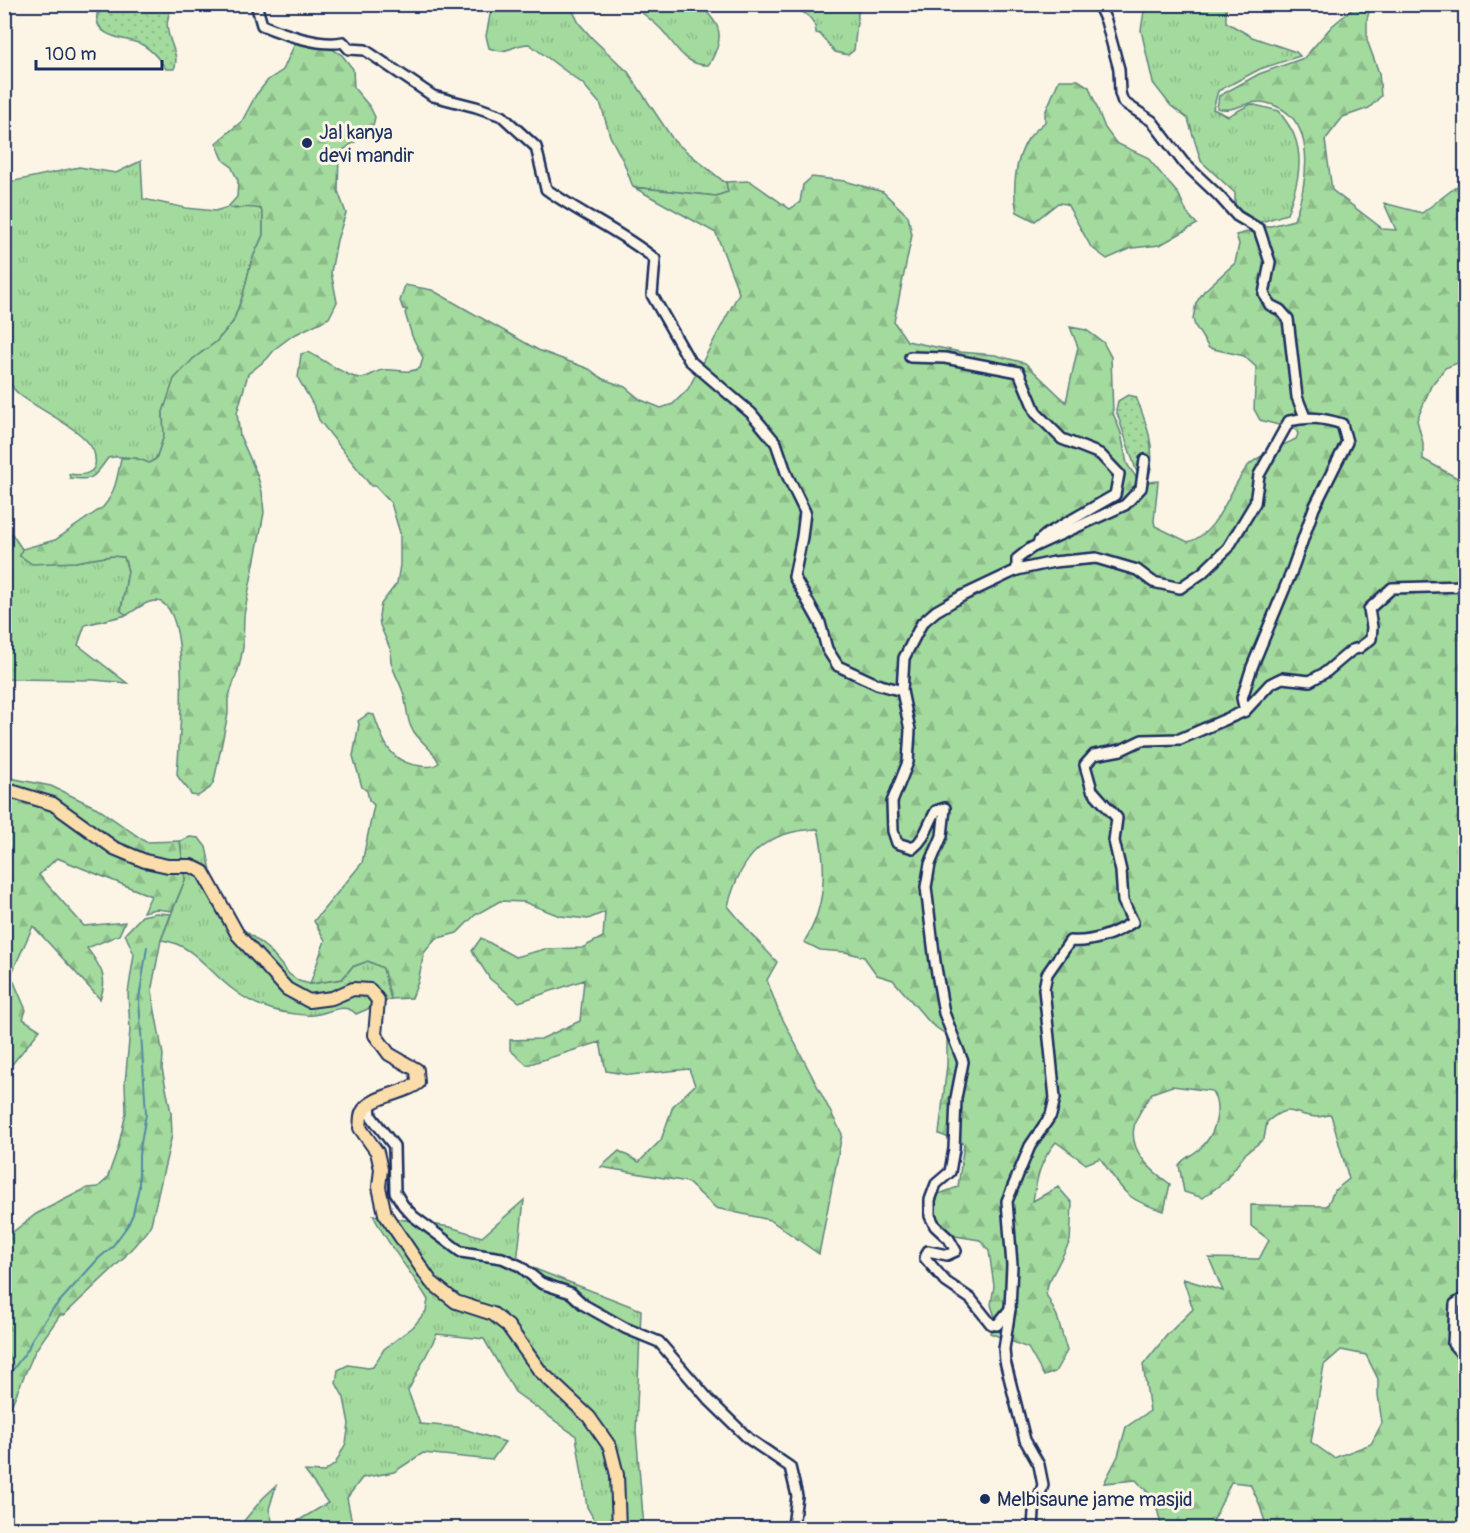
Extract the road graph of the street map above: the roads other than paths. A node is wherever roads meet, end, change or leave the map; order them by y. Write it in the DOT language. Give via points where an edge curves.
graph roads {
  1 [pos="256,4"];
  2 [pos="1098,4"];
  3 [pos="910,357"];
  4 [pos="1305,417"];
  5 [pos="1145,460"];
  6 [pos="1031,548"];
  7 [pos="1017,570"];
  8 [pos="1466,586"];
  9 [pos="902,691"];
  10 [pos="1245,711"];
  11 [pos="4,789"];
  12 [pos="370,1104"];
  13 [pos="1466,1297"];
  14 [pos="1010,1310"];
  15 [pos="1466,1359"];
  16 [pos="794,1526"];
  17 [pos="619,1528"];
  18 [pos="1033,1528"];
  1 -- 9 [label="street" via="262,25 290,36 343,42 349,50 365,50 433,96 502,116 536,147 546,189 636,243 655,259 652,295 689,360 752,413 776,443 786,475 805,512 794,577 820,623 827,649 838,666"];
  2 -- 4 [label="street" via="1119,69 1123,102 1152,121 1183,162 1237,216 1259,230 1270,262 1264,294 1270,305 1288,319 1297,397"];
  3 -- 6 [label="street" via="945,358 1019,372 1036,413 1062,438 1100,454 1119,474 1115,495 1047,534"];
  4 -- 7 [label="street" via="1289,421 1259,475 1255,503 1228,548 1180,588 1153,582 1137,570 1095,558"];
  4 -- 10 [label="street" via="1342,424 1347,442 1314,508 1252,667 1242,698"];
  5 -- 6 [label="street" via="1141,488 1125,505"];
  6 -- 7 [label="street" via="1017,559"];
  7 -- 9 [label="street" via="962,596 922,623 904,658"];
  8 -- 10 [label="street" via="1392,588 1369,609 1371,639 1310,681 1282,678 1270,684"];
  9 -- 14 [label="street" via="910,730 908,762 892,802 893,831 897,843 913,848 924,839 936,810 945,808 942,836 930,864 926,887 944,1013 963,1062 950,1172 936,1184 930,1200 930,1216 956,1251 947,1255 928,1251 925,1258 946,1282 971,1299 991,1324 997,1325"];
  10 -- 14 [label="street" via="1180,739 1142,740 1094,755 1085,765 1092,790 1117,818 1114,841 1123,901 1132,922 1117,932 1084,942 1070,941 1047,974 1044,988 1055,1098 1051,1114 1030,1146 1007,1201 1012,1266"];
  11 -- 12 [label="main road" via="53,804 114,848 145,861 191,866 203,872 238,935 287,989 309,1001 332,998 353,989 370,990 378,999 375,1035 389,1053 417,1070 418,1083"];
  12 -- 16 [label="street" via="370,1116 394,1146 395,1192 413,1216 461,1252 502,1258 541,1283 571,1293 625,1328 659,1342 749,1439 790,1467 797,1496"];
  12 -- 17 [label="main road" via="362,1113 360,1128 376,1152 381,1169 379,1187 385,1214 431,1282 456,1302 493,1314 508,1326 540,1371 589,1417 610,1447 617,1474"];
  13 -- 15 [label="street" via="1455,1304 1453,1344"];
  14 -- 18 [label="street" via="1005,1361 1024,1440 1039,1465 1043,1485"];
}
